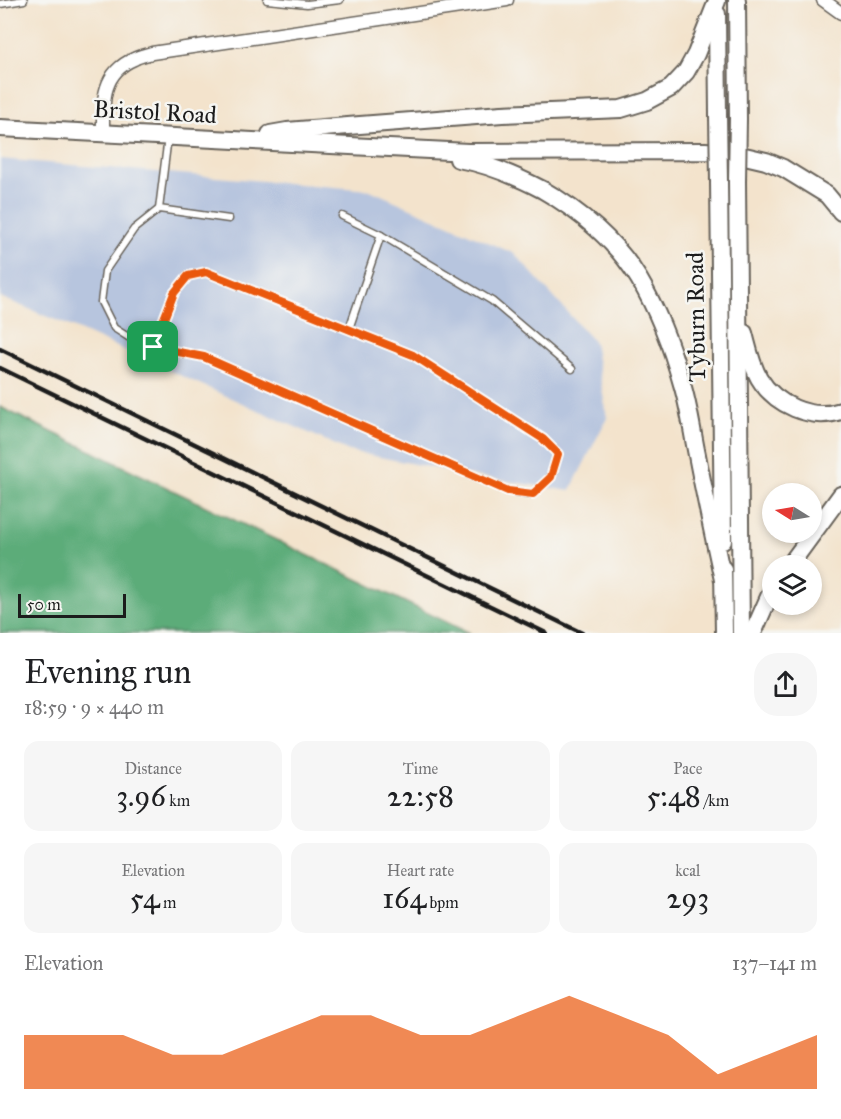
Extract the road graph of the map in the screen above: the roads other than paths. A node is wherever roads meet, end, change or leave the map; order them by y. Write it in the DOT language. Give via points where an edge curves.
graph roads {
  1 [pos="24,0"];
  2 [pos="267,0"];
  3 [pos="340,0"];
  4 [pos="507,0"];
  5 [pos="824,0"];
  6 [pos="717,1"];
  7 [pos="737,3"];
  8 [pos="0,4"];
  9 [pos="841,13"];
  10 [pos="0,128"];
  11 [pos="103,133"];
  12 [pos="168,136"];
  13 [pos="240,140"];
  14 [pos="308,143"];
  15 [pos="841,198"];
  16 [pos="159,210"];
  17 [pos="841,212"];
  18 [pos="342,216"];
  19 [pos="229,219"];
  20 [pos="381,235"];
  21 [pos="738,309"];
  22 [pos="348,329"];
  23 [pos="153,347"];
  24 [pos="572,369"];
  25 [pos="841,411"];
  26 [pos="841,495"];
  27 [pos="797,555"];
  28 [pos="723,580"];
  29 [pos="762,613"];
  30 [pos="724,633"];
  31 [pos="741,633"];
  32 [pos="753,633"];
  1 -- 8 [label="lane"];
  2 -- 3 [label="lane" via="307,4"];
  4 -- 11 [label="street" via="133,59 111,78 105,91"];
  5 -- 9 [label="street"];
  6 -- 13 [label="main road" via="686,72 647,102 621,109 360,124"];
  6 -- 28 [label="main road, Tyburn Road, bridge"];
  7 -- 21 [label="main road, Tyburn Road, bridge"];
  10 -- 11 [label="main road, Bristol Road"];
  11 -- 12 [label="main road, Bristol Road"];
  12 -- 13 [label="main road, Bristol Road"];
  12 -- 16 [label="lane"];
  13 -- 14 [label="main road, Bristol Road"];
  14 -- 15 [label="main road" via="705,140 750,147 798,165 825,181"];
  14 -- 17 [label="main road" via="468,152 732,153 783,168 827,195"];
  14 -- 28 [label="main road" via="443,156 490,166 554,197 601,233 639,278 673,354"];
  16 -- 19 [label="lane"];
  16 -- 23 [label="lane" via="134,229 105,272 101,302 114,328 139,344"];
  18 -- 20 [label="lane"];
  20 -- 22 [label="lane"];
  20 -- 24 [label="lane" via="492,301"];
  21 -- 25 [label="main road" via="752,363 768,391 795,409 822,414"];
  21 -- 31 [label="main road, Tyburn Road"];
  22 -- 23 [label="lane" via="206,272 188,276 174,293"];
  22 -- 23 [label="lane" via="413,355 543,439 558,454 551,477 533,494 508,491 204,357"];
  26 -- 27 [label="main road"];
  28 -- 30 [label="main road, Tyburn Road"];
  29 -- 32 [label="main road"];
}
